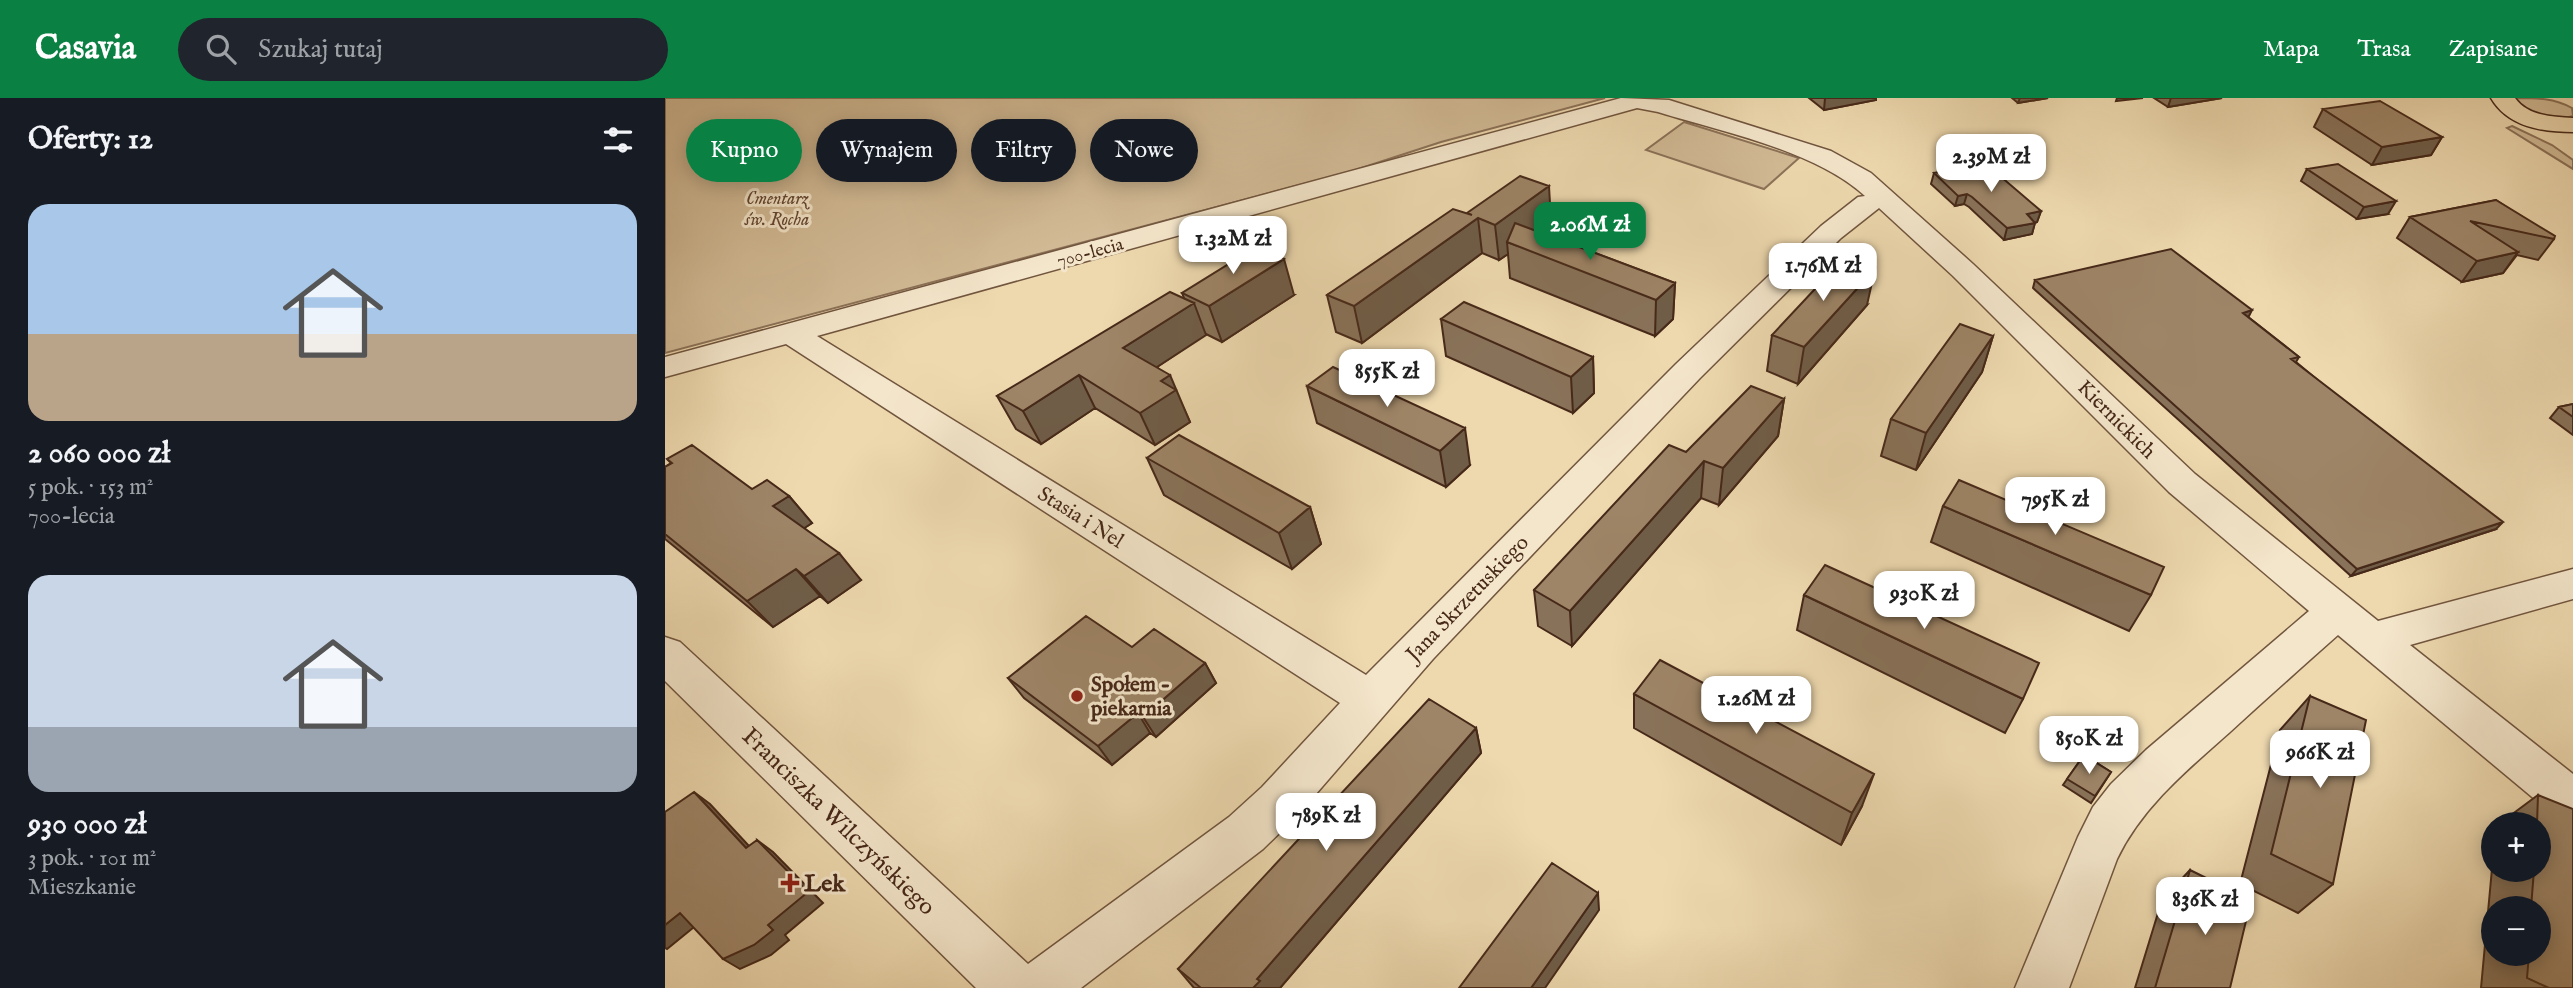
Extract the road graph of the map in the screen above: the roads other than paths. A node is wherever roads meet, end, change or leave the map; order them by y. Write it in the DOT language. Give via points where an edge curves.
graph roads {
  1 [pos="2475,98"];
  2 [pos="1636,99"];
  3 [pos="2514,108"];
  4 [pos="2573,125"];
  5 [pos="2573,143"];
  6 [pos="1884,199"];
  7 [pos="790,333"];
  8 [pos="665,367"];
  9 [pos="2573,584"];
  10 [pos="2337,611"];
  11 [pos="2372,639"];
  12 [pos="665,654"];
  13 [pos="1373,701"];
  14 [pos="2573,802"];
  15 [pos="1014,988"];
  16 [pos="1041,988"];
  17 [pos="2042,988"];
  1 -- 3 [label="main road"];
  2 -- 6 [label="street, Kiernickich" via="1822,156 1862,179"];
  2 -- 7 [label="street, 700-lecia" via="1608,111"];
  3 -- 4 [label="main road"];
  3 -- 5 [label="main road"];
  6 -- 10 [label="street, Kiernickich" via="2182,483"];
  6 -- 13 [label="street, Jana Skrzetuskiego" via="1859,209 1768,291 1436,629"];
  7 -- 8 [label="street, 700-lecia"];
  7 -- 13 [label="street, Stasia i Nel"];
  9 -- 11 [label="street"];
  10 -- 11 [label="street, Kiernickich"];
  10 -- 17 [label="street" via="2128,799 2095,853"];
  11 -- 14 [label="street, Kiernickich"];
  12 -- 15 [label="street, Franciszka Wilczyńskiego"];
  13 -- 16 [label="street, Jana Skrzetuskiego" via="1246,833"];
}
